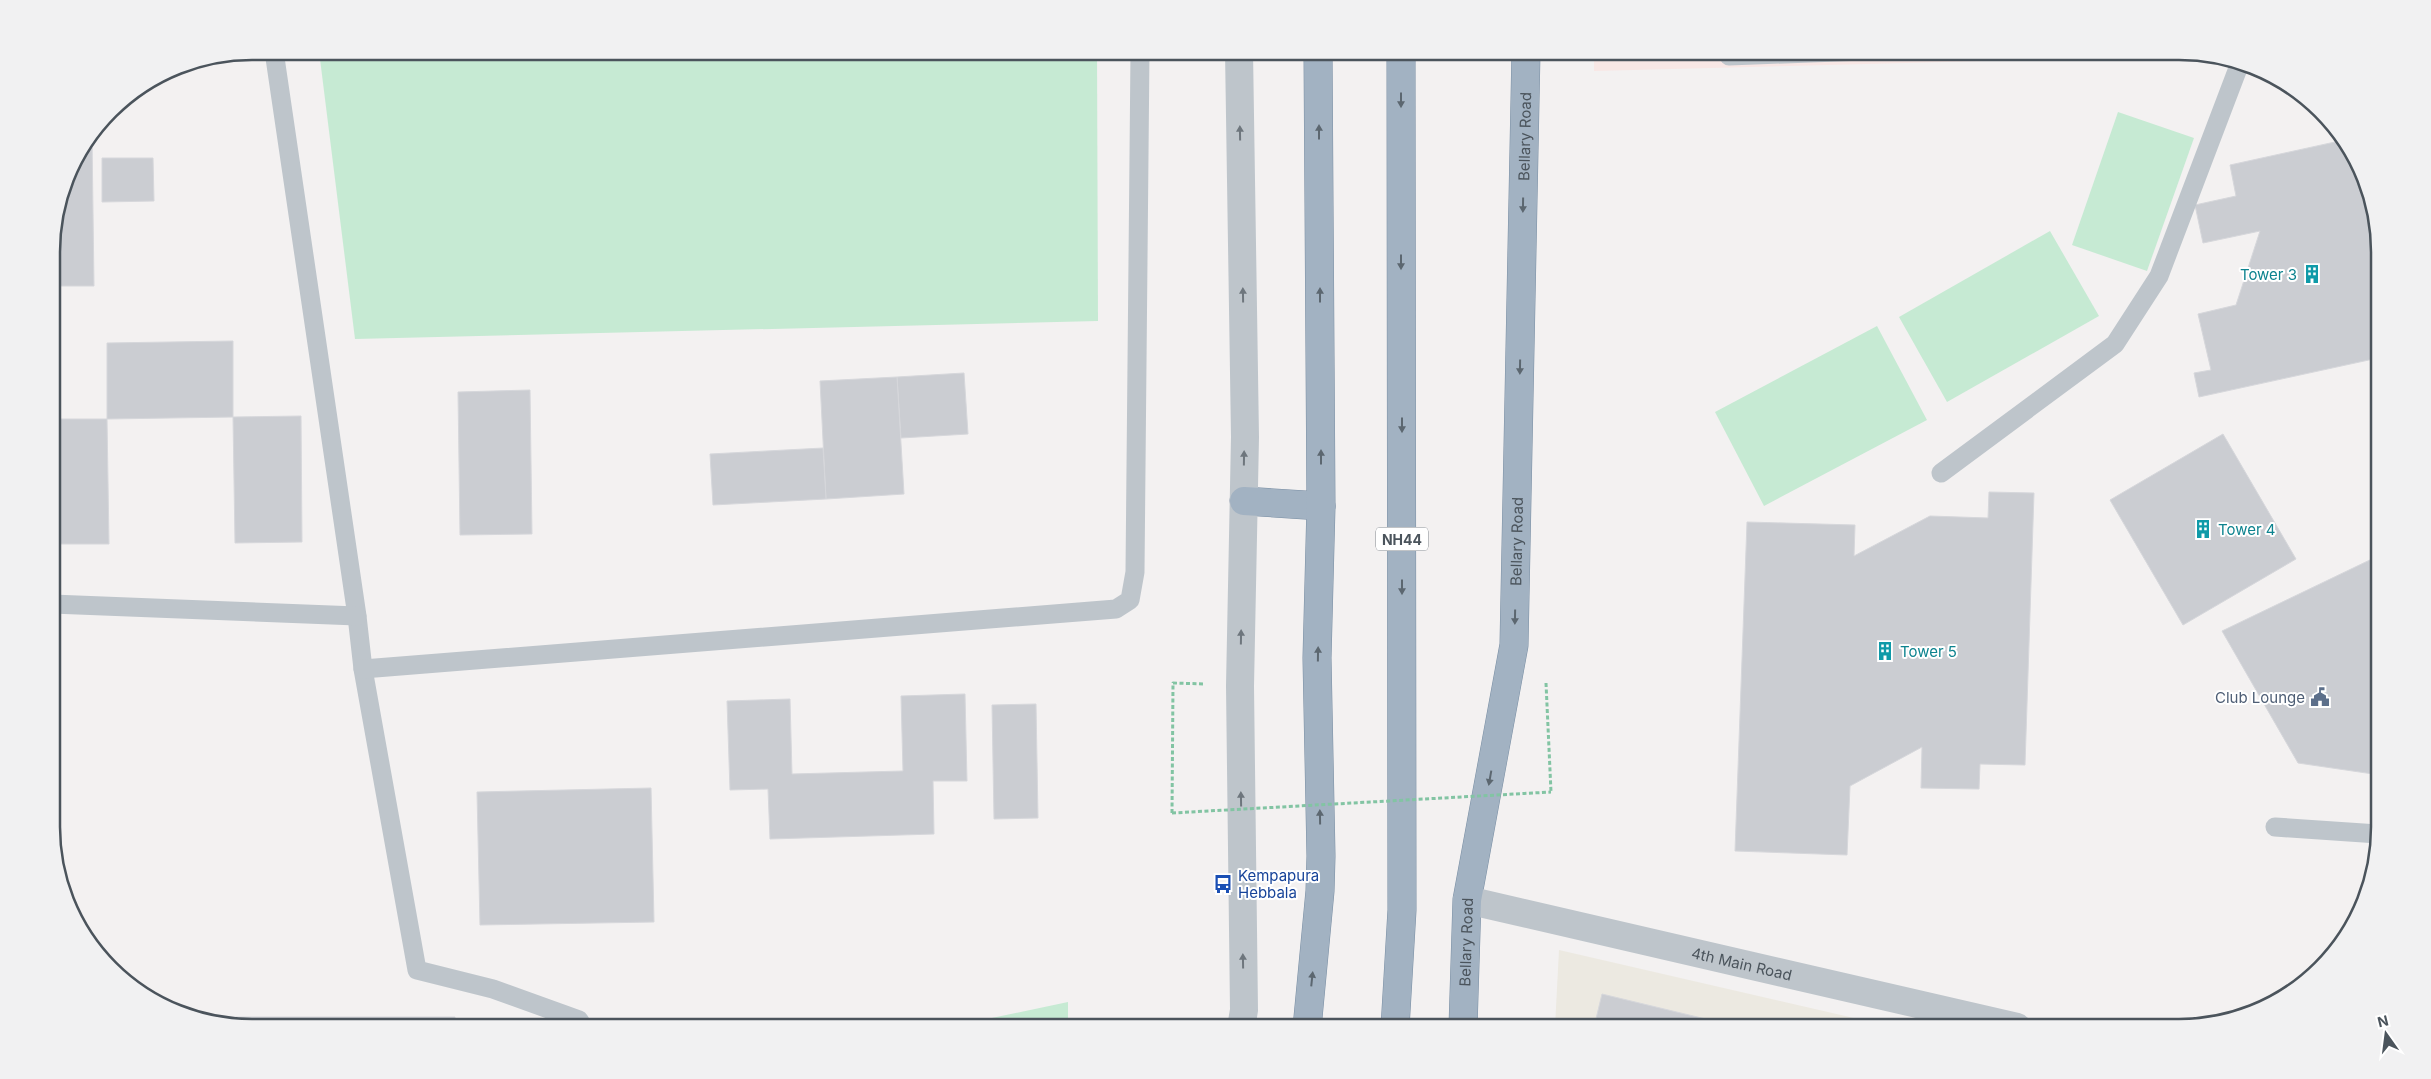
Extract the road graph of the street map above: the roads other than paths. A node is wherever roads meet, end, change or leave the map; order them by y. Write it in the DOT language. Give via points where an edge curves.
graph roads {
  1 [pos="275,60"];
  2 [pos="1140,60"];
  3 [pos="1239,60"];
  4 [pos="1318,60"];
  5 [pos="1401,60"];
  6 [pos="1526,60"];
  7 [pos="2238,69"];
  8 [pos="1941,473"];
  9 [pos="1244,501"];
  10 [pos="1321,506"];
  11 [pos="60,604"];
  12 [pos="357,616"];
  13 [pos="363,669"];
  14 [pos="2275,827"];
  15 [pos="2371,834"];
  16 [pos="1467,900"];
  17 [pos="576,1019"];
  18 [pos="1242,1019"];
  19 [pos="1308,1019"];
  20 [pos="1396,1019"];
  21 [pos="1463,1019"];
  22 [pos="1982,1019"];
  1 -- 12 [label="lane"];
  2 -- 13 [label="lane" via="1135,572 1130,600 1116,609"];
  9 -- 3 [label="street, one-way"];
  10 -- 4 [label="highway, one-way"];
  5 -- 20 [label="highway, NH44, one-way" via="1402,910"];
  6 -- 16 [label="highway, Bellary Road, one-way" via="1514,645"];
  7 -- 8 [label="lane" via="2159,276 2115,344"];
  9 -- 10 [label="highway"];
  18 -- 9 [label="street, one-way" via="1240,686"];
  19 -- 10 [label="highway, one-way" via="1320,891 1317,658"];
  11 -- 12 [label="lane"];
  12 -- 13 [label="lane"];
  13 -- 17 [label="lane" via="417,970 493,989"];
  14 -- 15 [label="lane"];
  16 -- 21 [label="highway, Bellary Road"];
  16 -- 22 [label="street, 4th Main Road"];
}
